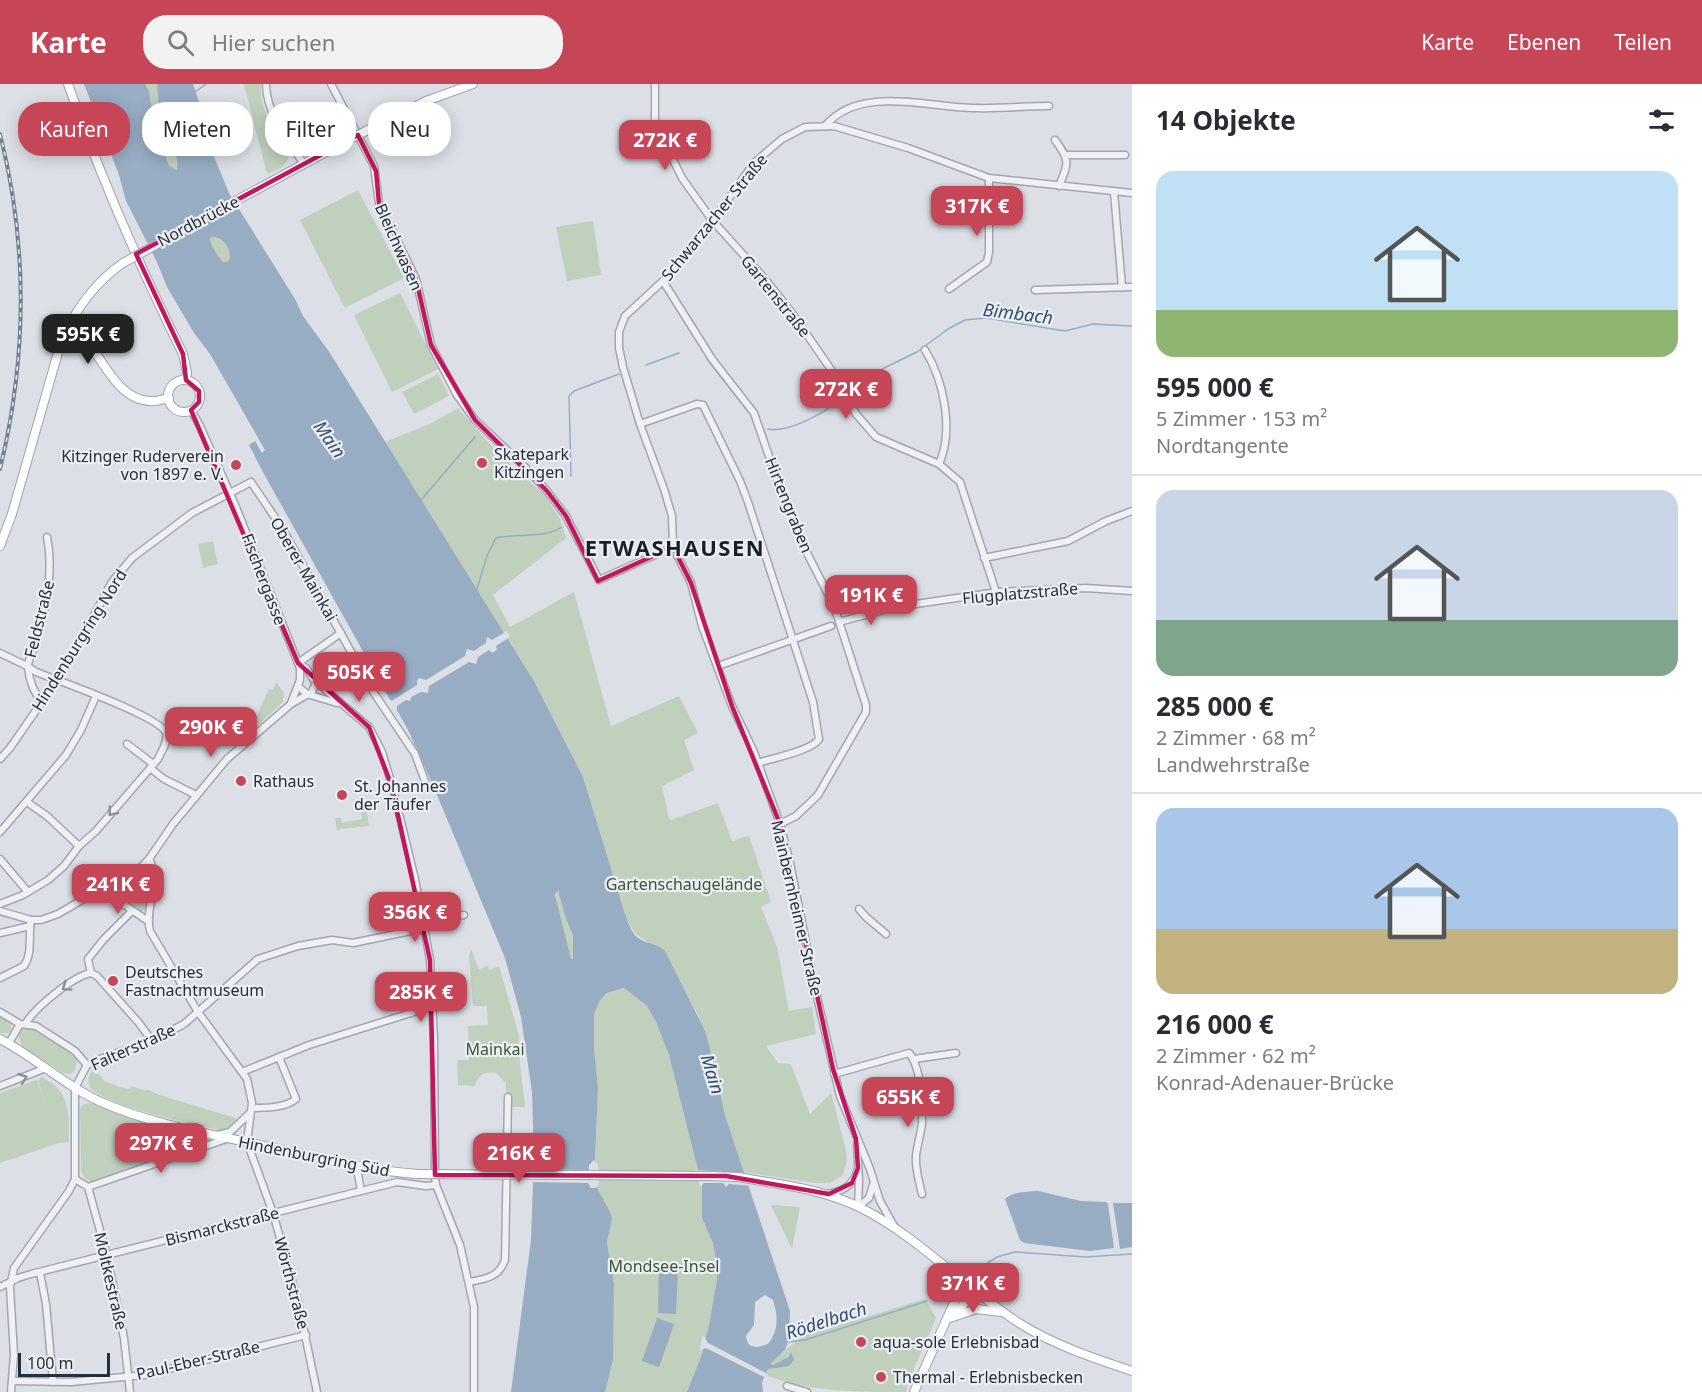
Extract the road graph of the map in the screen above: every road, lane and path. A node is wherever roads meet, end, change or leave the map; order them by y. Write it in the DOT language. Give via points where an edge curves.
graph roads {
  1 [pos="68,84"];
  2 [pos="266,84"];
  3 [pos="331,84"];
  4 [pos="472,84"];
  5 [pos="655,84"];
  6 [pos="1049,106"];
  7 [pos="825,126"];
  8 [pos="1055,140"];
  9 [pos="1066,154"];
  10 [pos="1125,155"];
  11 [pos="304,164"];
  12 [pos="989,178"];
  13 [pos="1059,186"];
  14 [pos="1114,192"];
  15 [pos="1132,193"];
  16 [pos="712,220"];
  17 [pos="663,281"];
  18 [pos="1132,286"];
  19 [pos="1122,287"];
  20 [pos="949,289"];
  21 [pos="1035,290"];
  22 [pos="70,321"];
  23 [pos="926,350"];
  24 [pos="186,380"];
  25 [pos="169,398"];
  26 [pos="190,410"];
  27 [pos="640,424"];
  28 [pos="939,464"];
  29 [pos="230,494"];
  30 [pos="1132,511"];
  31 [pos="47,537"];
  32 [pos="0,546"];
  33 [pos="673,547"];
  34 [pos="984,558"];
  35 [pos="1132,591"];
  36 [pos="996,592"];
  37 [pos="839,622"];
  38 [pos="831,626"];
  39 [pos="341,633"];
  40 [pos="794,639"];
  41 [pos="0,653"];
  42 [pos="298,663"];
  43 [pos="27,666"];
  44 [pos="718,666"];
  45 [pos="315,680"];
  46 [pos="299,683"];
  47 [pos="307,694"];
  48 [pos="96,696"];
  49 [pos="42,701"];
  50 [pos="291,704"];
  51 [pos="340,704"];
  52 [pos="127,744"];
  53 [pos="0,759"];
  54 [pos="758,763"];
  55 [pos="152,766"];
  56 [pos="425,781"];
  57 [pos="196,795"];
  58 [pos="27,802"];
  59 [pos="780,824"];
  60 [pos="0,832"];
  61 [pos="79,846"];
  62 [pos="0,859"];
  63 [pos="149,859"];
  64 [pos="113,885"];
  65 [pos="28,892"];
  66 [pos="0,904"];
  67 [pos="860,909"];
  68 [pos="0,911"];
  69 [pos="132,911"];
  70 [pos="464,915"];
  71 [pos="148,921"];
  72 [pos="30,923"];
  73 [pos="424,925"];
  74 [pos="0,933"];
  75 [pos="886,934"];
  76 [pos="91,973"];
  77 [pos="0,978"];
  78 [pos="433,1005"];
  79 [pos="0,1012"];
  80 [pos="198,1012"];
  81 [pos="23,1024"];
  82 [pos="0,1039"];
  83 [pos="152,1041"];
  84 [pos="9,1043"];
  85 [pos="956,1053"];
  86 [pos="279,1057"];
  87 [pos="914,1059"];
  88 [pos="87,1065"];
  89 [pos="46,1068"];
  90 [pos="242,1072"];
  91 [pos="834,1074"];
  92 [pos="0,1086"];
  93 [pos="75,1088"];
  94 [pos="508,1097"];
  95 [pos="251,1110"];
  96 [pos="215,1136"];
  97 [pos="227,1138"];
  98 [pos="856,1139"];
  99 [pos="246,1142"];
  100 [pos="359,1167"];
  101 [pos="858,1168"];
  102 [pos="75,1179"];
  103 [pos="873,1181"];
  104 [pos="773,1183"];
  105 [pos="436,1185"];
  106 [pos="88,1186"];
  107 [pos="361,1191"];
  108 [pos="824,1193"];
  109 [pos="922,1194"];
  110 [pos="858,1207"];
  111 [pos="273,1213"];
  112 [pos="898,1231"];
  113 [pos="107,1256"];
  114 [pos="40,1273"];
  115 [pos="10,1281"];
  116 [pos="469,1282"];
  117 [pos="966,1284"];
  118 [pos="0,1287"];
  119 [pos="976,1292"];
  120 [pos="1005,1313"];
  121 [pos="948,1321"];
  122 [pos="306,1335"];
  123 [pos="1132,1371"];
  124 [pos="129,1377"];
  125 [pos="13,1381"];
  126 [pos="53,1382"];
  127 [pos="787,1386"];
  128 [pos="11,1392"];
  129 [pos="130,1392"];
  130 [pos="317,1392"];
  131 [pos="474,1392"];
  132 [pos="807,1392"];
  133 [pos="916,1392"];
  1 -- 24 [label="main road" via="133,248 183,354"];
  2 -- 11 [label="street" via="270,107"];
  3 -- 33 [label="street, Bleichwasen" via="374,166 377,199 416,279 431,345 475,420 547,491 566,516 599,580"];
  4 -- 11 [label="main road, Nordbrücke, bridge" via="426,101"];
  5 -- 16 [label="street, Gartenstraße" via="658,132 682,178"];
  6 -- 7 [label="street" via="974,108 880,102 839,112"];
  7 -- 12 [label="street, Schwarzacher Straße" via="908,148"];
  7 -- 16 [label="street, Schwarzacher Straße" via="799,129 764,154"];
  8 -- 9 [label="street"];
  9 -- 10 [label="street"];
  9 -- 13 [label="street" via="1067,166"];
  11 -- 22 [label="main road, Nordbrücke, bridge" via="108,273"];
  12 -- 13 [label="street, Schwarzacher Straße"];
  12 -- 20 [label="street" via="987,262"];
  13 -- 14 [label="street, Schwarzacher Straße"];
  14 -- 15 [label="street, Schwarzacher Straße"];
  14 -- 19 [label="street"];
  16 -- 17 [label="street, Schwarzacher Straße"];
  16 -- 28 [label="street, Gartenstraße" via="792,313 856,414 876,437"];
  17 -- 27 [label="street, Schwarzacher Straße" via="625,316 619,332 623,367"];
  17 -- 37 [label="street, Hirtengraben" via="712,359 754,414 781,490"];
  18 -- 19 [label="street"];
  19 -- 21 [label="street"];
  22 -- 25 [label="main road" via="125,391 152,402"];
  22 -- 32 [label="main road, Nordbrücke" via="56,353"];
  23 -- 28 [label="street" via="934,364 945,407 944,453"];
  24 -- 25 [label="main road" via="172,385"];
  24 -- 26 [label="main road" via="196,385 200,394 198,404"];
  25 -- 26 [label="main road" via="177,409"];
  26 -- 29 [label="street, Fischergasse"];
  27 -- 33 [label="street, Schwarzacher Straße" via="672,516"];
  27 -- 40 [label="street" via="697,404 705,408 740,481"];
  28 -- 34 [label="street, Gartenstraße" via="960,482"];
  29 -- 39 [label="street, Oberer Mainkai" via="251,482 282,528"];
  29 -- 42 [label="street, Fischergasse"];
  29 -- 49 [label="street, Hindenburgring Nord, bridge" via="192,513 132,558 112,582 64,670"];
  30 -- 34 [label="street" via="1068,541"];
  31 -- 43 [label="street, Feldstraße" via="50,582"];
  33 -- 44 [label="street, Mainbernheimer Straße" via="691,583"];
  34 -- 36 [label="street, Gartenstraße"];
  35 -- 36 [label="street, Flugplatzstraße" via="1086,588"];
  36 -- 37 [label="street, Flugplatzstraße" via="895,607"];
  37 -- 59 [label="street, Hirtengraben" via="866,712 818,795 796,816"];
  38 -- 40 [label="street"];
  39 -- 42 [label="street"];
  39 -- 56 [label="street, Oberer Mainkai" via="374,693 415,754"];
  40 -- 44 [label="street"];
  40 -- 54 [label="street" via="813,702 819,739 808,747"];
  41 -- 43 [label="street"];
  42 -- 45 [label="street"];
  42 -- 46 [label="street"];
  43 -- 48 [label="street"];
  43 -- 49 [label="street" via="36,696"];
  44 -- 54 [label="street, Mainbernheimer Straße"];
  45 -- 46 [label="street" via="306,676"];
  45 -- 47 [label="street" via="314,690"];
  45 -- 51 [label="street"];
  46 -- 47 [label="street"];
  46 -- 50 [label="street"];
  47 -- 50 [label="street"];
  47 -- 51 [label="street"];
  48 -- 55 [label="street" via="136,712 164,730 165,746"];
  48 -- 58 [label="street" via="66,755"];
  49 -- 53 [label="street, Hindenburgring Nord"];
  50 -- 57 [label="street" via="227,759"];
  51 -- 73 [label="street" via="364,722 378,744 392,784"];
  52 -- 55 [label="street"];
  54 -- 59 [label="street, Mainbernheimer Straße"];
  55 -- 57 [label="street" via="164,779"];
  55 -- 61 [label="street, one-way"];
  57 -- 63 [label="street"];
  58 -- 60 [label="street"];
  58 -- 61 [label="street"];
  59 -- 91 [label="street, Mainbernheimer Straße"];
  61 -- 65 [label="street" via="64,866"];
  62 -- 65 [label="street"];
  63 -- 64 [label="street"];
  63 -- 71 [label="street" via="154,874"];
  64 -- 69 [label="street" via="123,904"];
  64 -- 72 [label="street"];
  65 -- 66 [label="street"];
  67 -- 75 [label="street"];
  68 -- 72 [label="street"];
  69 -- 71 [label="street"];
  69 -- 76 [label="street" via="88,959"];
  70 -- 73 [label="street, Falterstraße"];
  71 -- 80 [label="street" via="150,931"];
  72 -- 74 [label="street"];
  72 -- 77 [label="street" via="26,963"];
  73 -- 78 [label="street"];
  73 -- 80 [label="street, Falterstraße" via="353,943 332,940 298,946 258,959"];
  76 -- 81 [label="street, one-way" via="51,997"];
  76 -- 83 [label="street"];
  78 -- 86 [label="street"];
  78 -- 105 [label="street"];
  79 -- 81 [label="street"];
  80 -- 83 [label="street, Falterstraße"];
  80 -- 90 [label="street"];
  81 -- 84 [label="street"];
  81 -- 88 [label="street" via="36,1026 75,1052"];
  82 -- 84 [label="main road, Hindenburgring Süd"];
  83 -- 88 [label="street, Falterstraße"];
  84 -- 89 [label="main road, Hindenburgring Süd"];
  85 -- 87 [label="street"];
  86 -- 90 [label="street"];
  86 -- 95 [label="street" via="296,1099"];
  87 -- 91 [label="street" via="909,1053"];
  87 -- 109 [label="street" via="922,1122 916,1155"];
  88 -- 93 [label="street, Falterstraße"];
  92 -- 89 [label="street, one-way"];
  89 -- 93 [label="main road, Hindenburgring Süd"];
  90 -- 95 [label="street" via="250,1090"];
  91 -- 98 [label="street, Mainbernheimer Straße"];
  93 -- 96 [label="main road, Hindenburgring Süd" via="131,1113"];
  93 -- 102 [label="street"];
  94 -- 116 [label="street" via="505,1260 495,1275"];
  95 -- 96 [label="street" via="230,1132"];
  95 -- 99 [label="street"];
  96 -- 97 [label="main road, Hindenburgring Süd"];
  97 -- 99 [label="main road, Hindenburgring Süd"];
  97 -- 106 [label="street"];
  98 -- 101 [label="street, Mainbernheimer Straße"];
  98 -- 103 [label="street, Mainbernheimer Straße"];
  99 -- 100 [label="main road, Hindenburgring Süd"];
  99 -- 111 [label="street, Wörthstraße"];
  100 -- 104 [label="main road, Hindenburgring Süd, bridge" via="418,1174 708,1176"];
  100 -- 107 [label="street"];
  101 -- 108 [label="street" via="855,1180 844,1189"];
  101 -- 110 [label="street, Mainbernheimer Straße"];
  102 -- 106 [label="street"];
  102 -- 115 [label="street" via="17,1261"];
  103 -- 110 [label="street" via="869,1198"];
  103 -- 112 [label="street, Mainbernheimer Straße" via="883,1209"];
  104 -- 108 [label="main road, Mainbernheimer Straße"];
  105 -- 107 [label="street, Bismarckstraße" via="397,1182"];
  105 -- 116 [label="street" via="460,1245"];
  106 -- 113 [label="street, Moltkestraße"];
  107 -- 111 [label="street, Bismarckstraße"];
  108 -- 110 [label="main road, Mainbernheimer Straße"];
  110 -- 112 [label="main road, Mainbernheimer Straße"];
  111 -- 113 [label="street, Bismarckstraße"];
  111 -- 122 [label="street, Wörthstraße"];
  112 -- 117 [label="main road, Mainbernheimer Straße"];
  113 -- 114 [label="street, Bismarckstraße"];
  113 -- 124 [label="street, Moltkestraße"];
  114 -- 115 [label="street, Bismarckstraße"];
  114 -- 126 [label="street"];
  115 -- 118 [label="street, Bismarckstraße"];
  115 -- 125 [label="street"];
  116 -- 131 [label="street" via="474,1307"];
  117 -- 119 [label="main road, Mainbernheimer Straße"];
  117 -- 121 [label="main road"];
  119 -- 120 [label="main road, Mainbernheimer Straße"];
  119 -- 121 [label="main road"];
  120 -- 121 [label="main road" via="976,1309"];
  120 -- 123 [label="main road, Mainbernheimer Straße" via="1057,1344"];
  121 -- 133 [label="main road"];
  122 -- 124 [label="street, Paul-Eber-Straße"];
  122 -- 130 [label="street, Wörthstraße"];
  124 -- 126 [label="street, Paul-Eber-Straße"];
  124 -- 129 [label="street, Moltkestraße"];
  125 -- 126 [label="street, Paul-Eber-Straße"];
  125 -- 128 [label="street"];
  127 -- 132 [label="street"];
}
